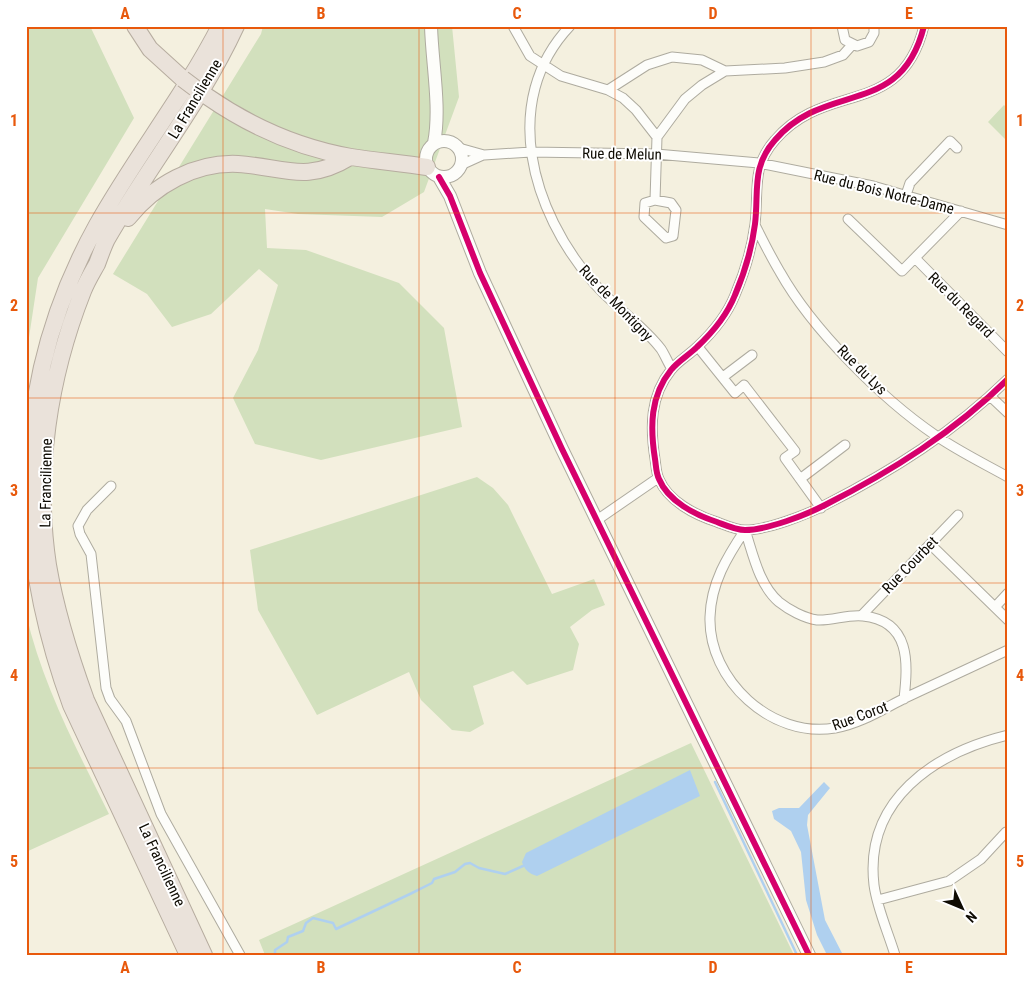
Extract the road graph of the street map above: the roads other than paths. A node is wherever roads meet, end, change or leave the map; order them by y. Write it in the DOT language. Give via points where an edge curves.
graph roads {
  1 [pos="135,26"];
  2 [pos="211,26"];
  3 [pos="220,26"];
  4 [pos="236,26"];
  5 [pos="431,26"];
  6 [pos="513,26"];
  7 [pos="570,26"];
  8 [pos="842,26"];
  9 [pos="874,26"];
  10 [pos="922,29"];
  11 [pos="852,45"];
  12 [pos="543,64"];
  13 [pos="725,71"];
  14 [pos="186,85"];
  15 [pos="608,90"];
  16 [pos="438,119"];
  17 [pos="656,137"];
  18 [pos="454,145"];
  19 [pos="957,148"];
  20 [pos="531,152"];
  21 [pos="484,154"];
  22 [pos="656,154"];
  23 [pos="350,157"];
  24 [pos="432,160"];
  25 [pos="759,163"];
  26 [pos="457,170"];
  27 [pos="906,195"];
  28 [pos="450,196"];
  29 [pos="655,200"];
  30 [pos="961,211"];
  31 [pos="848,219"];
  32 [pos="755,225"];
  33 [pos="1008,225"];
  34 [pos="915,258"];
  35 [pos="97,263"];
  36 [pos="698,347"];
  37 [pos="1008,352"];
  38 [pos="752,355"];
  39 [pos="672,369"];
  40 [pos="723,377"];
  41 [pos="1008,379"];
  42 [pos="990,396"];
  43 [pos="1006,408"];
  44 [pos="940,438"];
  45 [pos="845,445"];
  46 [pos="1008,477"];
  47 [pos="658,478"];
  48 [pos="800,479"];
  49 [pos="111,486"];
  50 [pos="821,508"];
  51 [pos="958,515"];
  52 [pos="597,520"];
  53 [pos="745,530"];
  54 [pos="930,544"];
  55 [pos="1008,593"];
  56 [pos="995,607"];
  57 [pos="862,615"];
  58 [pos="1008,620"];
  59 [pos="1008,650"];
  60 [pos="904,699"];
  61 [pos="1008,735"];
  62 [pos="1006,832"];
  63 [pos="878,900"];
  64 [pos="188,955"];
  65 [pos="204,955"];
  66 [pos="240,955"];
  67 [pos="809,955"];
  68 [pos="895,955"];
  1 -- 23 [label="highway, bridge" via="143,42 170,68 226,109 278,135"];
  2 -- 14 [label="highway"];
  3 -- 14 [label="highway, La Francilienne"];
  4 -- 35 [label="highway, La Francilienne" via="207,82 106,241"];
  5 -- 16 [label="street"];
  6 -- 12 [label="street" via="530,56"];
  7 -- 12 [label="street, Rue de Montigny"];
  8 -- 11 [label="street" via="843,36"];
  9 -- 11 [label="street" via="870,42"];
  10 -- 25 [label="street" via="912,59 884,87 809,111 774,140"];
  11 -- 13 [label="street" via="843,55 824,62"];
  12 -- 15 [label="street" via="561,76"];
  12 -- 20 [label="street, Rue de Montigny" via="530,109"];
  13 -- 15 [label="street" via="702,60 672,57 647,65"];
  13 -- 17 [label="street" via="685,99"];
  14 -- 64 [label="highway, La Francilienne" via="103,215 63,298 35,402 28,495 33,566 58,671"];
  15 -- 17 [label="street" via="629,104"];
  16 -- 18 [label="street"];
  16 -- 24 [label="street"];
  17 -- 22 [label="street"];
  18 -- 21 [label="street, Rue de Melun"];
  18 -- 24 [label="street"];
  18 -- 26 [label="street" via="462,156"];
  19 -- 27 [label="street" via="950,141 910,183"];
  20 -- 21 [label="street, Rue de Melun"];
  20 -- 22 [label="street, Rue de Melun"];
  20 -- 39 [label="street, Rue de Montigny" via="542,199 554,228 573,258 660,349"];
  21 -- 26 [label="street, Rue de Melun"];
  22 -- 25 [label="street, Rue de Melun"];
  22 -- 29 [label="street"];
  23 -- 24 [label="highway" via="404,163"];
  23 -- 35 [label="highway" via="324,170 311,172 223,164 190,172 164,185 141,204"];
  24 -- 26 [label="street"];
  24 -- 28 [label="street"];
  25 -- 27 [label="street, Rue du Bois Notre-Dame"];
  25 -- 32 [label="street"];
  26 -- 28 [label="street"];
  27 -- 30 [label="street, Rue du Bois Notre-Dame"];
  28 -- 52 [label="street" via="480,273"];
  29 -- 29 [label="street" via="645,203 644,217 666,238 673,236 676,210 671,203"];
  30 -- 33 [label="street, Rue du Bois Notre-Dame"];
  30 -- 34 [label="street"];
  31 -- 34 [label="street" via="902,271"];
  32 -- 36 [label="street" via="735,297 719,323"];
  32 -- 44 [label="street, Rue du Lys" via="780,274 818,325 888,397"];
  34 -- 37 [label="street, Rue du Regard"];
  35 -- 65 [label="highway, La Francilienne" via="67,336 50,402 43,495 48,564 63,632 86,700"];
  36 -- 39 [label="street"];
  36 -- 40 [label="street"];
  38 -- 40 [label="street"];
  39 -- 47 [label="street" via="658,389 651,416"];
  40 -- 48 [label="street" via="735,393 744,386 795,451 785,458"];
  41 -- 42 [label="street"];
  42 -- 43 [label="street"];
  42 -- 44 [label="street"];
  44 -- 46 [label="street, Rue du Lys"];
  44 -- 50 [label="street" via="873,481"];
  45 -- 48 [label="street"];
  47 -- 52 [label="street"];
  47 -- 53 [label="street" via="668,491 700,517"];
  48 -- 50 [label="street"];
  49 -- 66 [label="street" via="87,510 78,526 91,554 106,688 126,721 161,814"];
  50 -- 53 [label="street" via="776,524"];
  51 -- 54 [label="street, Rue Courbet"];
  52 -- 67 [label="street"];
  53 -- 57 [label="street" via="764,583 779,601 798,614 817,620"];
  53 -- 60 [label="street, Rue Corot" via="720,571 712,596 710,617 712,640 722,668 749,702 772,718 812,730 836,728"];
  54 -- 56 [label="street"];
  54 -- 57 [label="street, Rue Courbet"];
  55 -- 56 [label="street"];
  56 -- 58 [label="street"];
  57 -- 60 [label="street" via="879,619 893,628 905,647"];
  59 -- 60 [label="street, Rue Corot"];
  61 -- 63 [label="street" via="926,769 898,794 880,826 873,861"];
  62 -- 63 [label="street" via="981,859 949,881"];
  63 -- 68 [label="street"];
}
